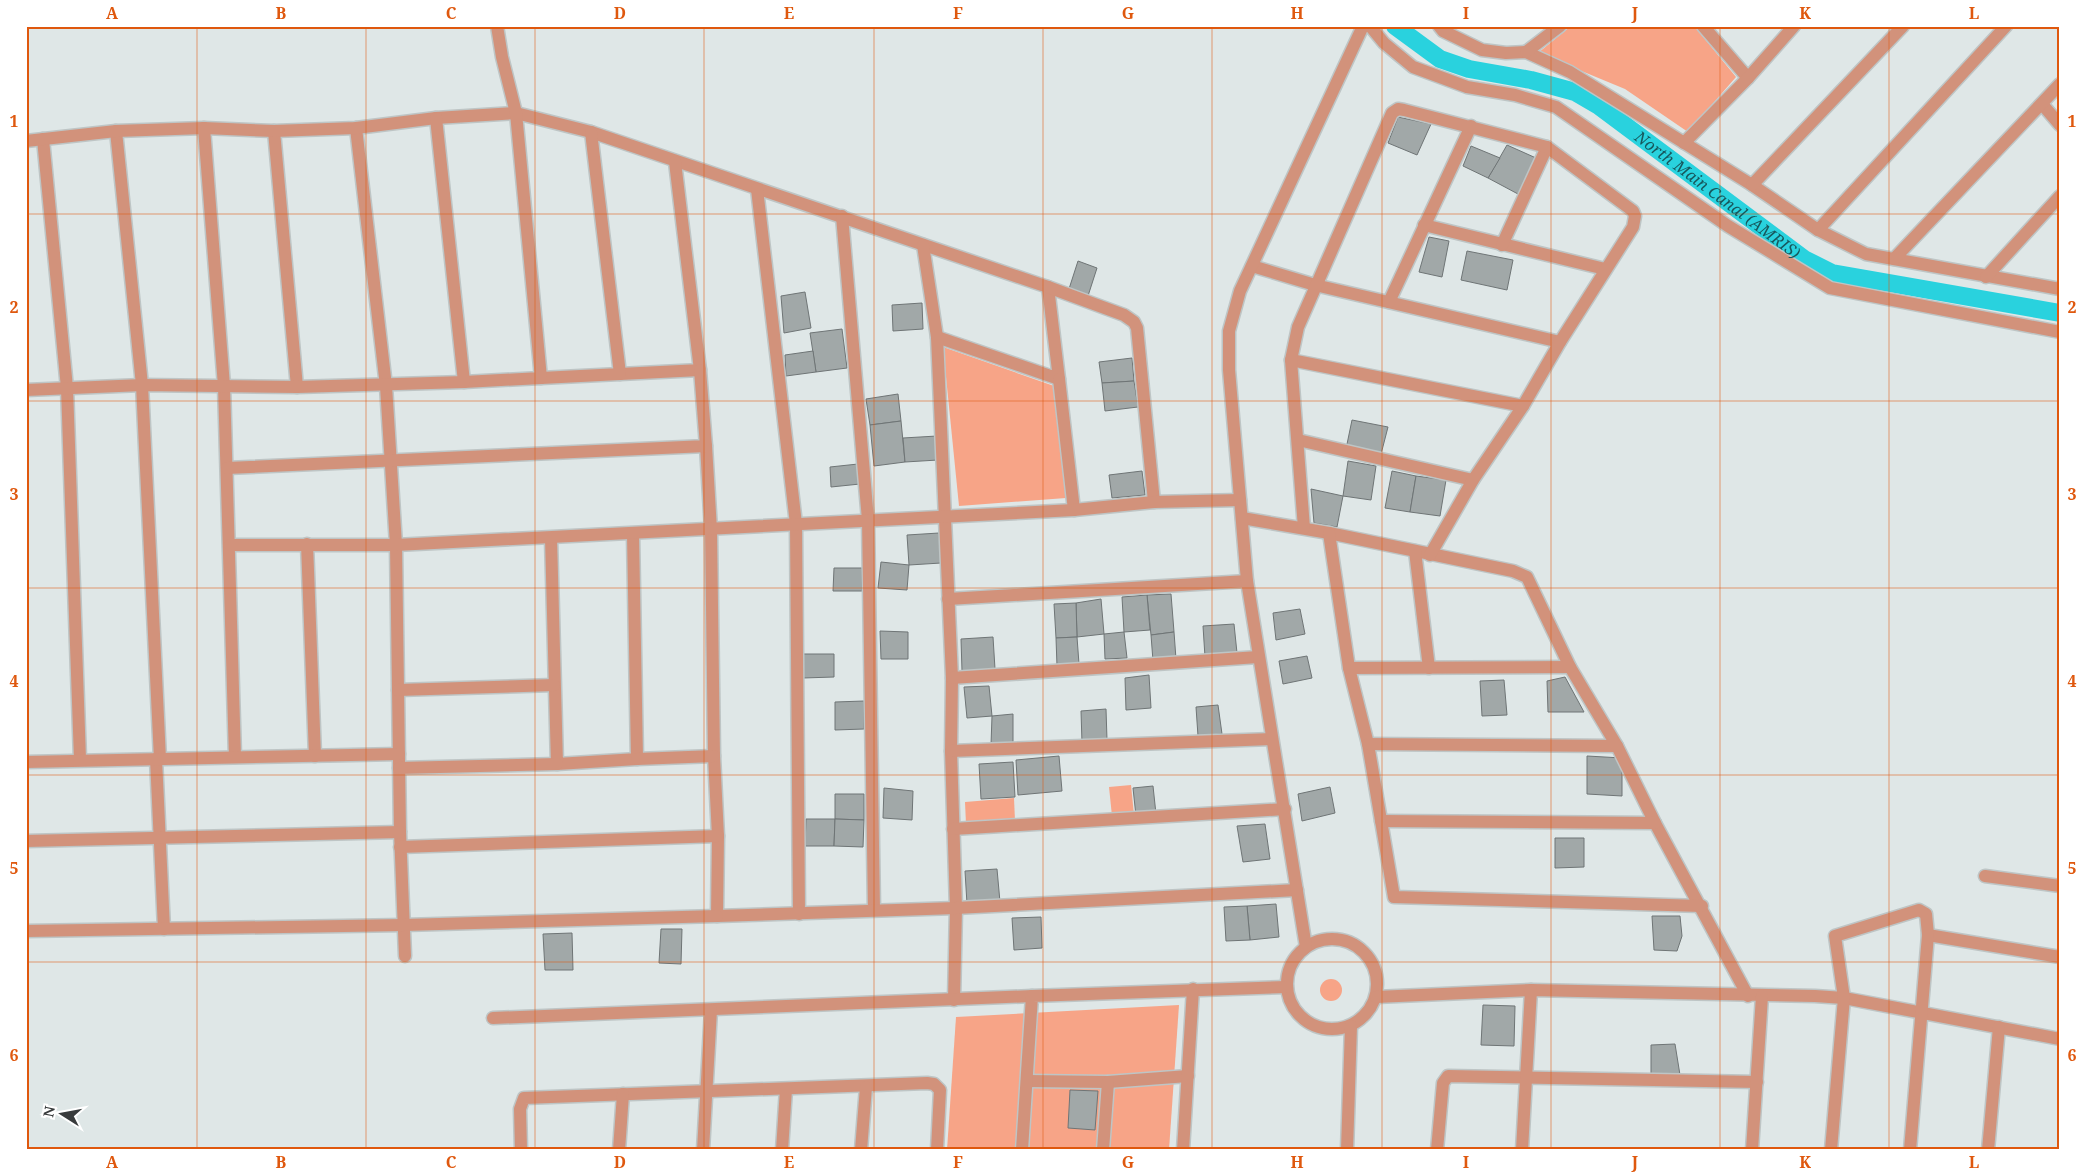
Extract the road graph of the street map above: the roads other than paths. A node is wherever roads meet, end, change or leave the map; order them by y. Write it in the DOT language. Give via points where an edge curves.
graph roads {
  1 [pos="497,26"];
  2 [pos="1364,26"];
  3 [pos="1370,26"];
  4 [pos="1439,26"];
  5 [pos="1560,26"];
  6 [pos="1703,26"];
  7 [pos="1794,26"];
  8 [pos="1903,26"];
  9 [pos="2006,26"];
  10 [pos="1526,52"];
  11 [pos="1748,78"];
  12 [pos="2060,84"];
  13 [pos="2042,104"];
  14 [pos="516,113"];
  15 [pos="436,118"];
  16 [pos="2060,125"];
  17 [pos="1472,126"];
  18 [pos="204,128"];
  19 [pos="356,128"];
  20 [pos="116,130"];
  21 [pos="274,131"];
  22 [pos="591,132"];
  23 [pos="43,139"];
  24 [pos="26,141"];
  25 [pos="1684,143"];
  26 [pos="1547,147"];
  27 [pos="675,162"];
  28 [pos="1752,185"];
  29 [pos="757,189"];
  30 [pos="2060,196"];
  31 [pos="842,216"];
  32 [pos="1424,225"];
  33 [pos="1818,230"];
  34 [pos="922,245"];
  35 [pos="1502,245"];
  36 [pos="1894,259"];
  37 [pos="1252,266"];
  38 [pos="1606,270"];
  39 [pos="1986,277"];
  40 [pos="1315,285"];
  41 [pos="1048,287"];
  42 [pos="2060,289"];
  43 [pos="1389,302"];
  44 [pos="2060,332"];
  45 [pos="937,337"];
  46 [pos="1560,342"];
  47 [pos="1291,360"];
  48 [pos="700,370"];
  49 [pos="620,374"];
  50 [pos="542,378"];
  51 [pos="1059,379"];
  52 [pos="464,382"];
  53 [pos="142,385"];
  54 [pos="224,386"];
  55 [pos="386,386"];
  56 [pos="297,387"];
  57 [pos="67,388"];
  58 [pos="26,390"];
  59 [pos="1523,406"];
  60 [pos="1298,440"];
  61 [pos="706,446"];
  62 [pos="389,462"];
  63 [pos="227,468"];
  64 [pos="1473,480"];
  65 [pos="1240,500"];
  66 [pos="1154,502"];
  67 [pos="1074,510"];
  68 [pos="945,517"];
  69 [pos="1242,518"];
  70 [pos="868,520"];
  71 [pos="796,524"];
  72 [pos="1304,528"];
  73 [pos="710,530"];
  74 [pos="1329,533"];
  75 [pos="633,534"];
  76 [pos="551,538"];
  77 [pos="307,544"];
  78 [pos="230,545"];
  79 [pos="396,545"];
  80 [pos="1415,552"];
  81 [pos="1430,555"];
  82 [pos="1247,581"];
  83 [pos="948,599"];
  84 [pos="1258,657"];
  85 [pos="1570,667"];
  86 [pos="1349,668"];
  87 [pos="1429,668"];
  88 [pos="952,678"];
  89 [pos="554,685"];
  90 [pos="398,690"];
  91 [pos="1272,739"];
  92 [pos="1368,744"];
  93 [pos="1617,746"];
  94 [pos="951,751"];
  95 [pos="398,754"];
  96 [pos="315,756"];
  97 [pos="714,756"];
  98 [pos="235,757"];
  99 [pos="80,759"];
  100 [pos="158,759"];
  101 [pos="638,759"];
  102 [pos="26,762"];
  103 [pos="557,764"];
  104 [pos="399,768"];
  105 [pos="1285,809"];
  106 [pos="1381,821"];
  107 [pos="1655,823"];
  108 [pos="954,829"];
  109 [pos="400,832"];
  110 [pos="718,836"];
  111 [pos="161,837"];
  112 [pos="26,842"];
  113 [pos="400,847"];
  114 [pos="1985,876"];
  115 [pos="2060,886"];
  116 [pos="1297,890"];
  117 [pos="1702,906"];
  118 [pos="956,908"];
  119 [pos="874,910"];
  120 [pos="799,914"];
  121 [pos="717,916"];
  122 [pos="404,925"];
  123 [pos="164,929"];
  124 [pos="26,931"];
  125 [pos="1928,935"];
  126 [pos="1306,947"];
  127 [pos="405,956"];
  128 [pos="2060,957"];
  129 [pos="1286,987"];
  130 [pos="1193,989"];
  131 [pos="1531,990"];
  132 [pos="1032,996"];
  133 [pos="1748,996"];
  134 [pos="1762,996"];
  135 [pos="1376,997"];
  136 [pos="1844,998"];
  137 [pos="954,1000"];
  138 [pos="711,1010"];
  139 [pos="1922,1012"];
  140 [pos="492,1018"];
  141 [pos="1351,1026"];
  142 [pos="2000,1027"];
  143 [pos="2060,1039"];
  144 [pos="1188,1076"];
  145 [pos="1527,1076"];
  146 [pos="1027,1081"];
  147 [pos="1108,1082"];
  148 [pos="1757,1082"];
  149 [pos="866,1087"];
  150 [pos="786,1089"];
  151 [pos="708,1091"];
  152 [pos="623,1094"];
  153 [pos="521,1150"];
  154 [pos="619,1150"];
  155 [pos="703,1150"];
  156 [pos="782,1150"];
  157 [pos="861,1150"];
  158 [pos="937,1150"];
  159 [pos="1022,1150"];
  160 [pos="1103,1150"];
  161 [pos="1183,1150"];
  162 [pos="1347,1150"];
  163 [pos="1437,1150"];
  164 [pos="1522,1150"];
  165 [pos="1752,1150"];
  166 [pos="1831,1150"];
  167 [pos="1910,1150"];
  168 [pos="1988,1150"];
  1 -- 14 [label="street"];
  2 -- 37 [label="street"];
  3 -- 44 [label="street" via="1384,43 1413,67 1467,86 1556,107 1728,226 1830,288"];
  4 -- 10 [label="street" via="1482,50"];
  5 -- 10 [label="street"];
  6 -- 11 [label="street"];
  7 -- 11 [label="street"];
  8 -- 28 [label="street"];
  9 -- 33 [label="street"];
  10 -- 25 [label="street" via="1570,72"];
  11 -- 25 [label="street"];
  12 -- 13 [label="street"];
  13 -- 16 [label="street"];
  13 -- 36 [label="street"];
  14 -- 15 [label="street"];
  14 -- 22 [label="street"];
  14 -- 50 [label="street"];
  15 -- 19 [label="street"];
  15 -- 52 [label="street"];
  17 -- 26 [label="street"];
  17 -- 32 [label="street"];
  17 -- 40 [label="street" via="1398,109 1392,113"];
  18 -- 20 [label="street"];
  18 -- 21 [label="street"];
  18 -- 54 [label="street"];
  19 -- 21 [label="street"];
  19 -- 55 [label="street"];
  20 -- 23 [label="street"];
  20 -- 53 [label="street"];
  21 -- 56 [label="street"];
  22 -- 27 [label="street"];
  22 -- 49 [label="street"];
  23 -- 24 [label="street"];
  23 -- 57 [label="street"];
  25 -- 28 [label="street"];
  26 -- 35 [label="street"];
  26 -- 38 [label="street" via="1634,213 1633,227"];
  27 -- 29 [label="street"];
  27 -- 48 [label="street"];
  28 -- 33 [label="street"];
  29 -- 31 [label="street"];
  29 -- 71 [label="street"];
  30 -- 39 [label="street"];
  31 -- 34 [label="street"];
  31 -- 70 [label="street"];
  32 -- 35 [label="street"];
  32 -- 43 [label="street"];
  33 -- 36 [label="street" via="1866,254"];
  34 -- 41 [label="street"];
  34 -- 45 [label="street"];
  35 -- 38 [label="street"];
  36 -- 39 [label="street"];
  37 -- 40 [label="street"];
  37 -- 65 [label="street" via="1240,291 1229,331 1229,370"];
  38 -- 46 [label="street"];
  39 -- 42 [label="street"];
  40 -- 43 [label="street"];
  40 -- 47 [label="street" via="1298,328"];
  41 -- 51 [label="street"];
  41 -- 66 [label="street" via="1124,315 1137,328"];
  43 -- 46 [label="street"];
  45 -- 51 [label="street"];
  45 -- 68 [label="street"];
  46 -- 59 [label="street"];
  47 -- 59 [label="street"];
  47 -- 60 [label="street"];
  48 -- 49 [label="street"];
  48 -- 61 [label="street"];
  49 -- 50 [label="street"];
  50 -- 52 [label="street"];
  51 -- 67 [label="street"];
  52 -- 55 [label="street"];
  53 -- 54 [label="street"];
  53 -- 57 [label="street"];
  53 -- 100 [label="street"];
  54 -- 56 [label="street"];
  54 -- 63 [label="street"];
  55 -- 56 [label="street"];
  55 -- 62 [label="street"];
  57 -- 58 [label="street"];
  57 -- 99 [label="street"];
  59 -- 64 [label="street"];
  60 -- 64 [label="street"];
  60 -- 72 [label="street"];
  61 -- 62 [label="street"];
  61 -- 73 [label="street"];
  62 -- 63 [label="street"];
  62 -- 79 [label="street"];
  63 -- 78 [label="street"];
  64 -- 81 [label="street"];
  65 -- 66 [label="street"];
  65 -- 69 [label="street"];
  66 -- 67 [label="street"];
  67 -- 68 [label="street"];
  68 -- 70 [label="street"];
  68 -- 83 [label="street"];
  69 -- 72 [label="street"];
  69 -- 82 [label="street"];
  70 -- 71 [label="street"];
  70 -- 119 [label="street"];
  71 -- 73 [label="street"];
  71 -- 120 [label="street"];
  72 -- 74 [label="street"];
  73 -- 75 [label="street"];
  73 -- 97 [label="street"];
  74 -- 80 [label="street"];
  74 -- 86 [label="street"];
  75 -- 76 [label="street"];
  75 -- 101 [label="street"];
  76 -- 79 [label="street"];
  76 -- 89 [label="street"];
  77 -- 78 [label="street"];
  77 -- 79 [label="street"];
  77 -- 96 [label="street"];
  78 -- 98 [label="street"];
  79 -- 90 [label="street"];
  80 -- 81 [label="street"];
  80 -- 87 [label="street"];
  81 -- 85 [label="street" via="1513,571 1527,577"];
  82 -- 83 [label="street"];
  82 -- 84 [label="street"];
  83 -- 88 [label="street"];
  84 -- 88 [label="street"];
  84 -- 91 [label="street"];
  85 -- 87 [label="street"];
  85 -- 93 [label="street"];
  86 -- 87 [label="street"];
  86 -- 92 [label="street"];
  88 -- 94 [label="street"];
  89 -- 90 [label="street"];
  89 -- 103 [label="street"];
  90 -- 95 [label="street"];
  91 -- 94 [label="street"];
  91 -- 105 [label="street"];
  92 -- 93 [label="street"];
  92 -- 106 [label="street"];
  93 -- 107 [label="street"];
  94 -- 108 [label="street"];
  95 -- 96 [label="street"];
  95 -- 104 [label="street"];
  96 -- 98 [label="street"];
  97 -- 101 [label="street"];
  97 -- 110 [label="street"];
  98 -- 100 [label="street"];
  99 -- 100 [label="street"];
  99 -- 102 [label="street"];
  100 -- 111 [label="street"];
  101 -- 103 [label="street"];
  103 -- 104 [label="street"];
  104 -- 109 [label="street"];
  105 -- 108 [label="street"];
  105 -- 116 [label="street"];
  106 -- 107 [label="street"];
  106 -- 117 [label="street" via="1394,897"];
  107 -- 117 [label="street"];
  108 -- 118 [label="street"];
  109 -- 111 [label="street"];
  109 -- 113 [label="street"];
  110 -- 113 [label="street"];
  110 -- 121 [label="street"];
  111 -- 112 [label="street"];
  111 -- 123 [label="street"];
  113 -- 122 [label="street"];
  114 -- 115 [label="street"];
  116 -- 118 [label="street"];
  116 -- 126 [label="street"];
  117 -- 133 [label="street"];
  118 -- 119 [label="street"];
  118 -- 137 [label="street"];
  119 -- 120 [label="street"];
  120 -- 121 [label="street"];
  121 -- 122 [label="street"];
  122 -- 123 [label="street"];
  122 -- 127 [label="street"];
  123 -- 124 [label="street"];
  125 -- 128 [label="street"];
  125 -- 136 [label="street" via="1926,914 1918,910 1835,936"];
  125 -- 139 [label="street"];
  126 -- 129 [label="street" via="1290,965"];
  126 -- 135 [label="street" via="1320,940 1336,938 1363,950 1372,961 1377,976"];
  129 -- 130 [label="street"];
  129 -- 141 [label="street" via="1290,1003 1312,1026 1323,1030"];
  130 -- 132 [label="street"];
  130 -- 144 [label="street"];
  131 -- 133 [label="street"];
  131 -- 135 [label="street"];
  131 -- 145 [label="street"];
  132 -- 137 [label="street"];
  132 -- 146 [label="street"];
  133 -- 134 [label="street"];
  134 -- 136 [label="street"];
  134 -- 148 [label="street"];
  135 -- 141 [label="street" via="1364,1017"];
  136 -- 139 [label="street"];
  136 -- 166 [label="street"];
  137 -- 138 [label="street"];
  138 -- 140 [label="street"];
  138 -- 151 [label="street"];
  139 -- 142 [label="street"];
  139 -- 167 [label="street"];
  141 -- 162 [label="street"];
  142 -- 143 [label="street"];
  142 -- 168 [label="street"];
  144 -- 147 [label="street"];
  144 -- 161 [label="street"];
  145 -- 148 [label="street"];
  145 -- 163 [label="street" via="1448,1076 1443,1083"];
  145 -- 164 [label="street"];
  146 -- 147 [label="street"];
  146 -- 159 [label="street"];
  147 -- 160 [label="street"];
  148 -- 165 [label="street"];
  149 -- 150 [label="street"];
  149 -- 157 [label="street"];
  149 -- 158 [label="street" via="927,1083 938,1086 941,1096"];
  150 -- 151 [label="street"];
  150 -- 156 [label="street"];
  151 -- 152 [label="street"];
  151 -- 155 [label="street"];
  152 -- 153 [label="street" via="524,1098 520,1109"];
  152 -- 154 [label="street"];
}
